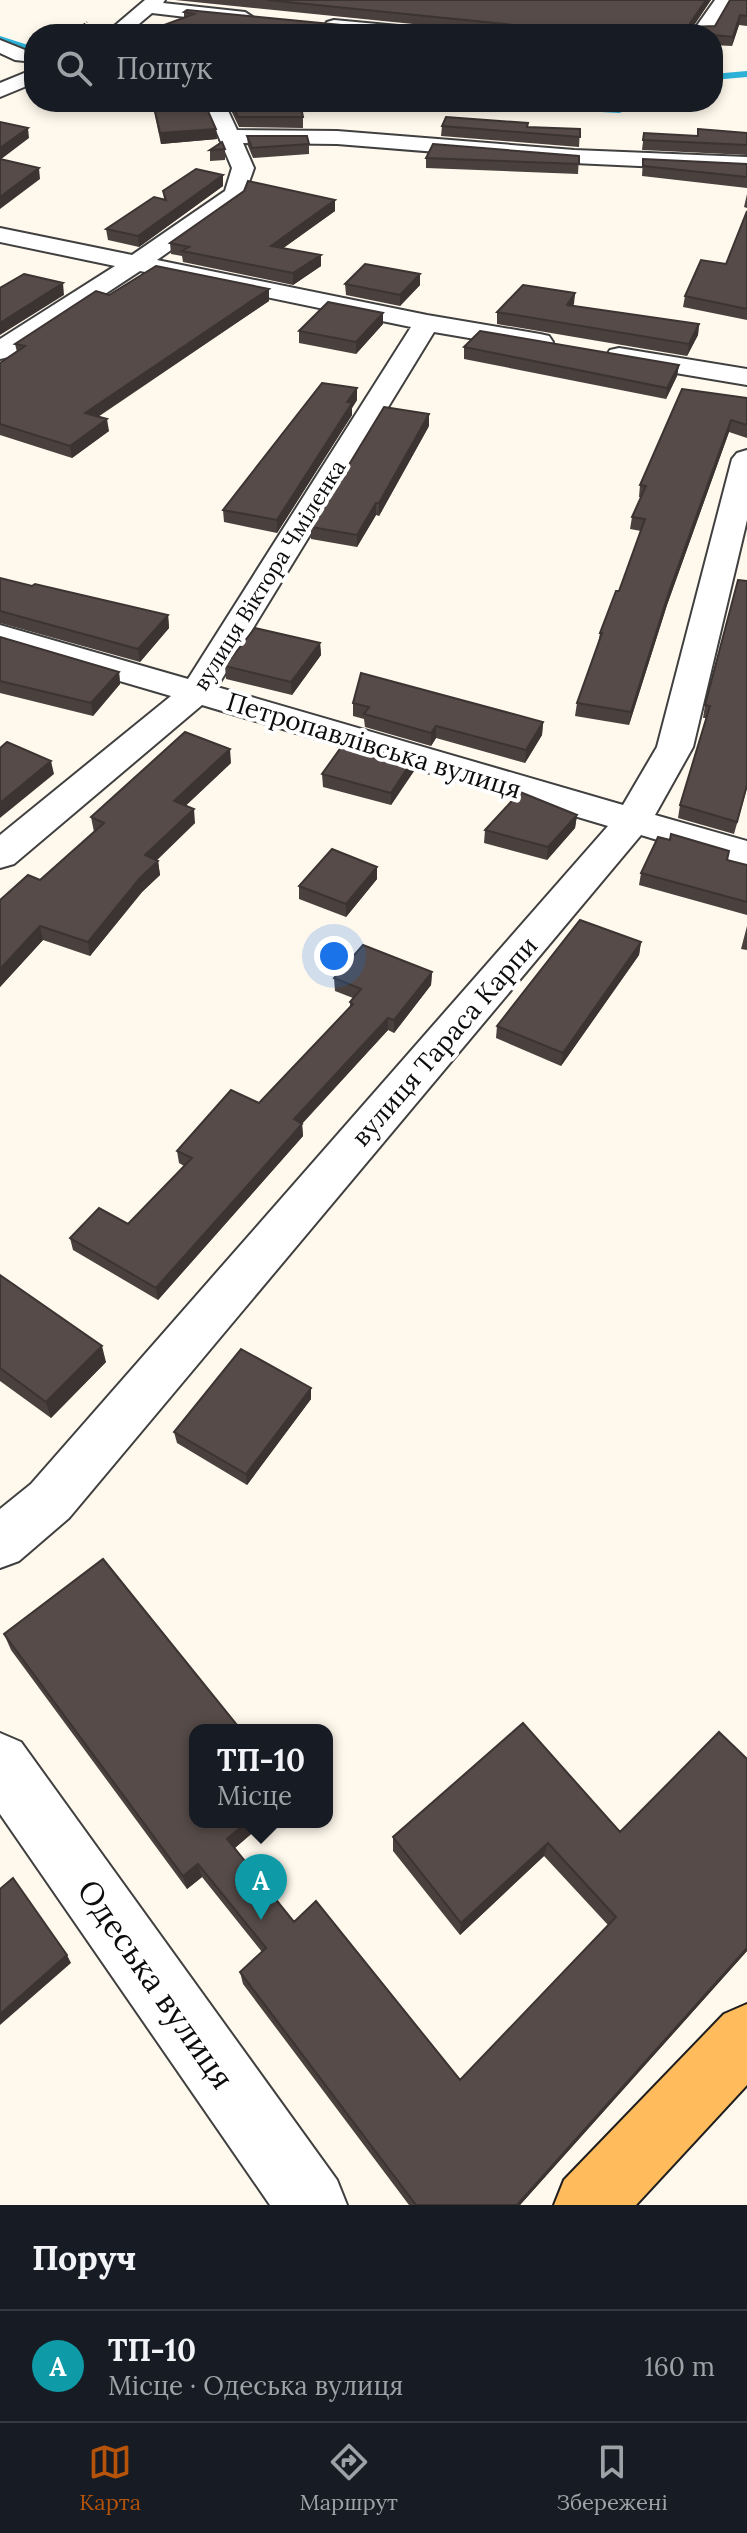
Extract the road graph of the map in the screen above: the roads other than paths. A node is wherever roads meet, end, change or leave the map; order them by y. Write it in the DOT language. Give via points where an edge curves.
graph roads {
  1 [pos="730,2"];
  2 [pos="152,4"];
  3 [pos="261,20"];
  4 [pos="127,24"];
  5 [pos="710,24"];
  6 [pos="0,46"];
  7 [pos="24,55"];
  8 [pos="24,80"];
  9 [pos="0,91"];
  10 [pos="219,112"];
  11 [pos="230,137"];
  12 [pos="747,164"];
  13 [pos="0,235"];
  14 [pos="135,264"];
  15 [pos="427,323"];
  16 [pos="567,347"];
  17 [pos="0,351"];
  18 [pos="598,352"];
  19 [pos="747,377"];
  20 [pos="747,459"];
  21 [pos="0,635"];
  22 [pos="197,692"];
  23 [pos="632,822"];
  24 [pos="747,854"];
  25 [pos="0,855"];
  26 [pos="0,1543"];
  27 [pos="0,1763"];
  28 [pos="747,2037"];
  29 [pos="312,2205"];
  30 [pos="589,2205"];
  1 -- 5 [label="street"];
  2 -- 3 [label="street"];
  2 -- 4 [label="street"];
  6 -- 7 [label="street"];
  8 -- 9 [label="street"];
  10 -- 11 [label="street"];
  11 -- 12 [label="street" via="291,134"];
  11 -- 14 [label="street" via="243,168 235,194"];
  13 -- 14 [label="street"];
  14 -- 15 [label="street"];
  14 -- 17 [label="street"];
  15 -- 16 [label="street"];
  15 -- 22 [label="street, вулиця Віктора Чміленка"];
  18 -- 19 [label="street"];
  20 -- 23 [label="street, вулиця Тараса Карпи" via="675,747"];
  21 -- 22 [label="street, Петропавлівська вулиця"];
  22 -- 23 [label="street, Петропавлівська вулиця"];
  22 -- 25 [label="street, вулиця Віктора Чміленка"];
  23 -- 24 [label="street, Петропавлівська вулиця"];
  23 -- 26 [label="street, вулиця Тараса Карпи" via="50,1501"];
  27 -- 29 [label="street, Одеська вулиця"];
  28 -- 30 [label="main road"];
}
